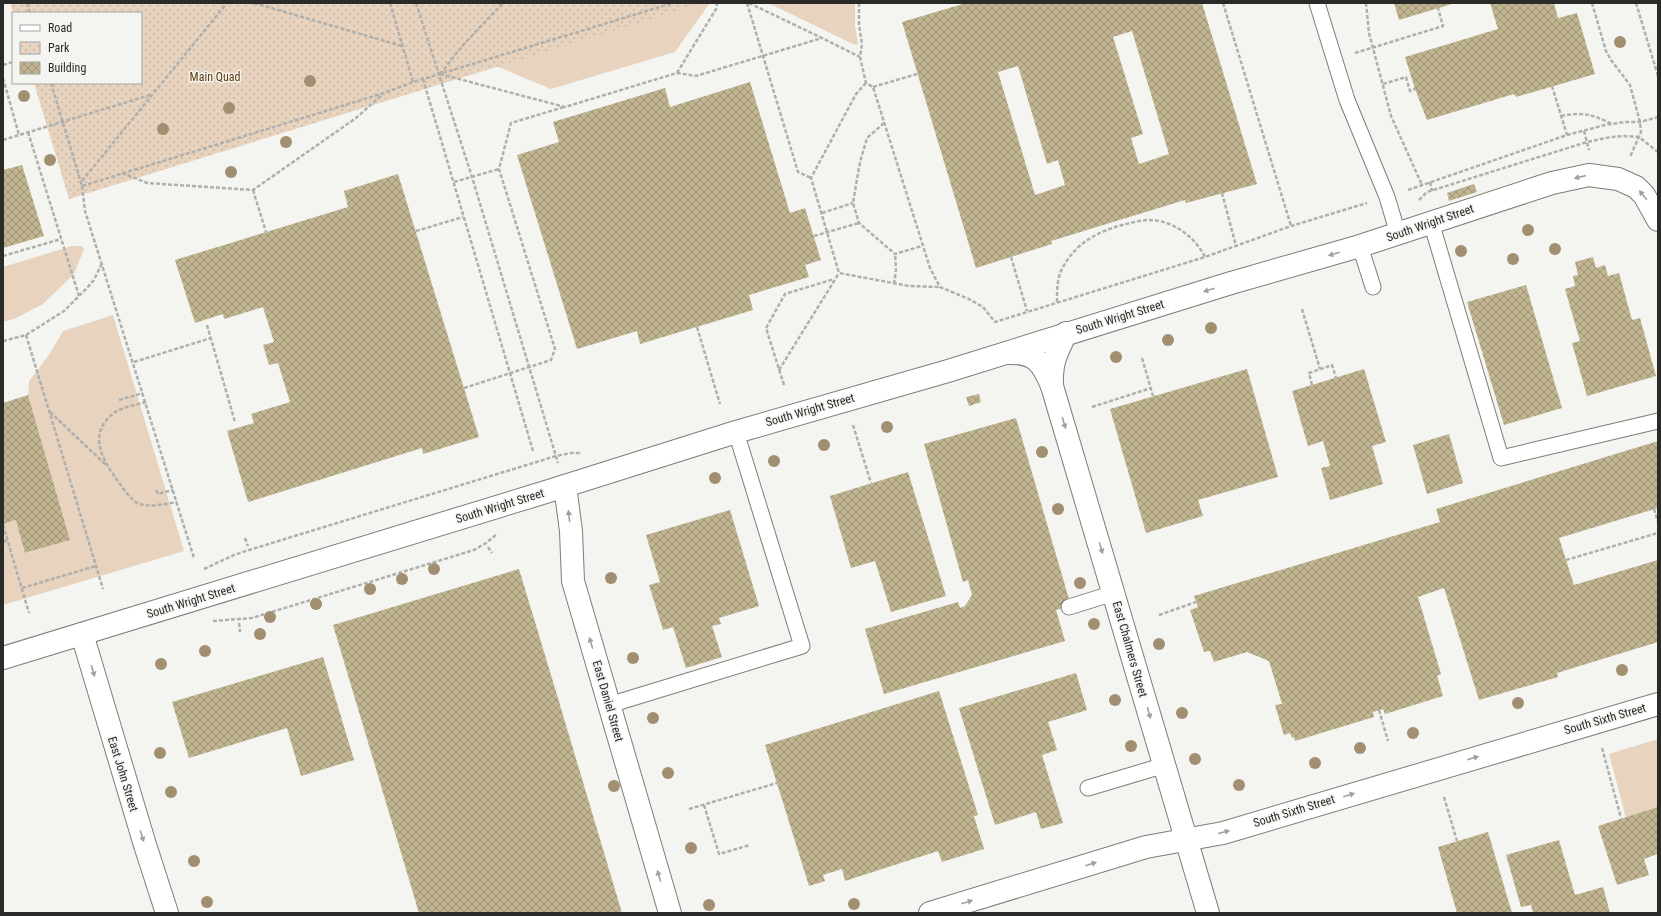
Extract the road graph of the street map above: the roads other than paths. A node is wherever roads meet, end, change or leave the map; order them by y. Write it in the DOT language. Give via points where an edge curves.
graph roads {
  1 [pos="1317,3"];
  2 [pos="1658,220"];
  3 [pos="1431,222"];
  4 [pos="1398,234"];
  5 [pos="1360,246"];
  6 [pos="1373,287"];
  7 [pos="1066,333"];
  8 [pos="1004,353"];
  9 [pos="1052,386"];
  10 [pos="1658,421"];
  11 [pos="736,432"];
  12 [pos="565,486"];
  13 [pos="1114,593"];
  14 [pos="1069,607"];
  15 [pos="82,634"];
  16 [pos="3,658"];
  17 [pos="1658,704"];
  18 [pos="609,705"];
  19 [pos="1165,765"];
  20 [pos="1088,788"];
  21 [pos="1186,840"];
  22 [pos="167,913"];
  23 [pos="670,913"];
  24 [pos="930,913"];
  25 [pos="1208,913"];
  1 -- 4 [label="lane" via="1346,100 1387,197"];
  2 -- 3 [label="street, South Wright Street, one-way" via="1644,195 1636,187 1618,179 1589,175 1552,183"];
  3 -- 4 [label="street, South Wright Street"];
  3 -- 10 [label="lane" via="1501,458"];
  4 -- 5 [label="street, South Wright Street"];
  5 -- 6 [label="lane"];
  5 -- 7 [label="street, South Wright Street, one-way"];
  7 -- 8 [label="street, South Wright Street"];
  7 -- 9 [label="street, East Chalmers Street" via="1054,357"];
  8 -- 9 [label="street, East Chalmers Street" via="1023,352 1033,357 1046,371"];
  8 -- 11 [label="street, South Wright Street"];
  9 -- 13 [label="street, East Chalmers Street, one-way"];
  11 -- 12 [label="street, South Wright Street"];
  11 -- 18 [label="lane" via="802,646"];
  12 -- 15 [label="street, South Wright Street"];
  18 -- 12 [label="street, East Daniel Street, one-way" via="573,581 571,532"];
  13 -- 14 [label="lane"];
  13 -- 19 [label="street, East Chalmers Street, one-way"];
  15 -- 16 [label="street, South Wright Street"];
  15 -- 22 [label="street, East John Street, one-way"];
  21 -- 17 [label="street, South Sixth Street, one-way" via="1222,832"];
  23 -- 18 [label="street, East Daniel Street, one-way"];
  19 -- 20 [label="lane"];
  19 -- 21 [label="street, East Chalmers Street"];
  24 -- 21 [label="street, South Sixth Street, one-way" via="1127,853"];
  21 -- 25 [label="street, East Chalmers Street"];
}
